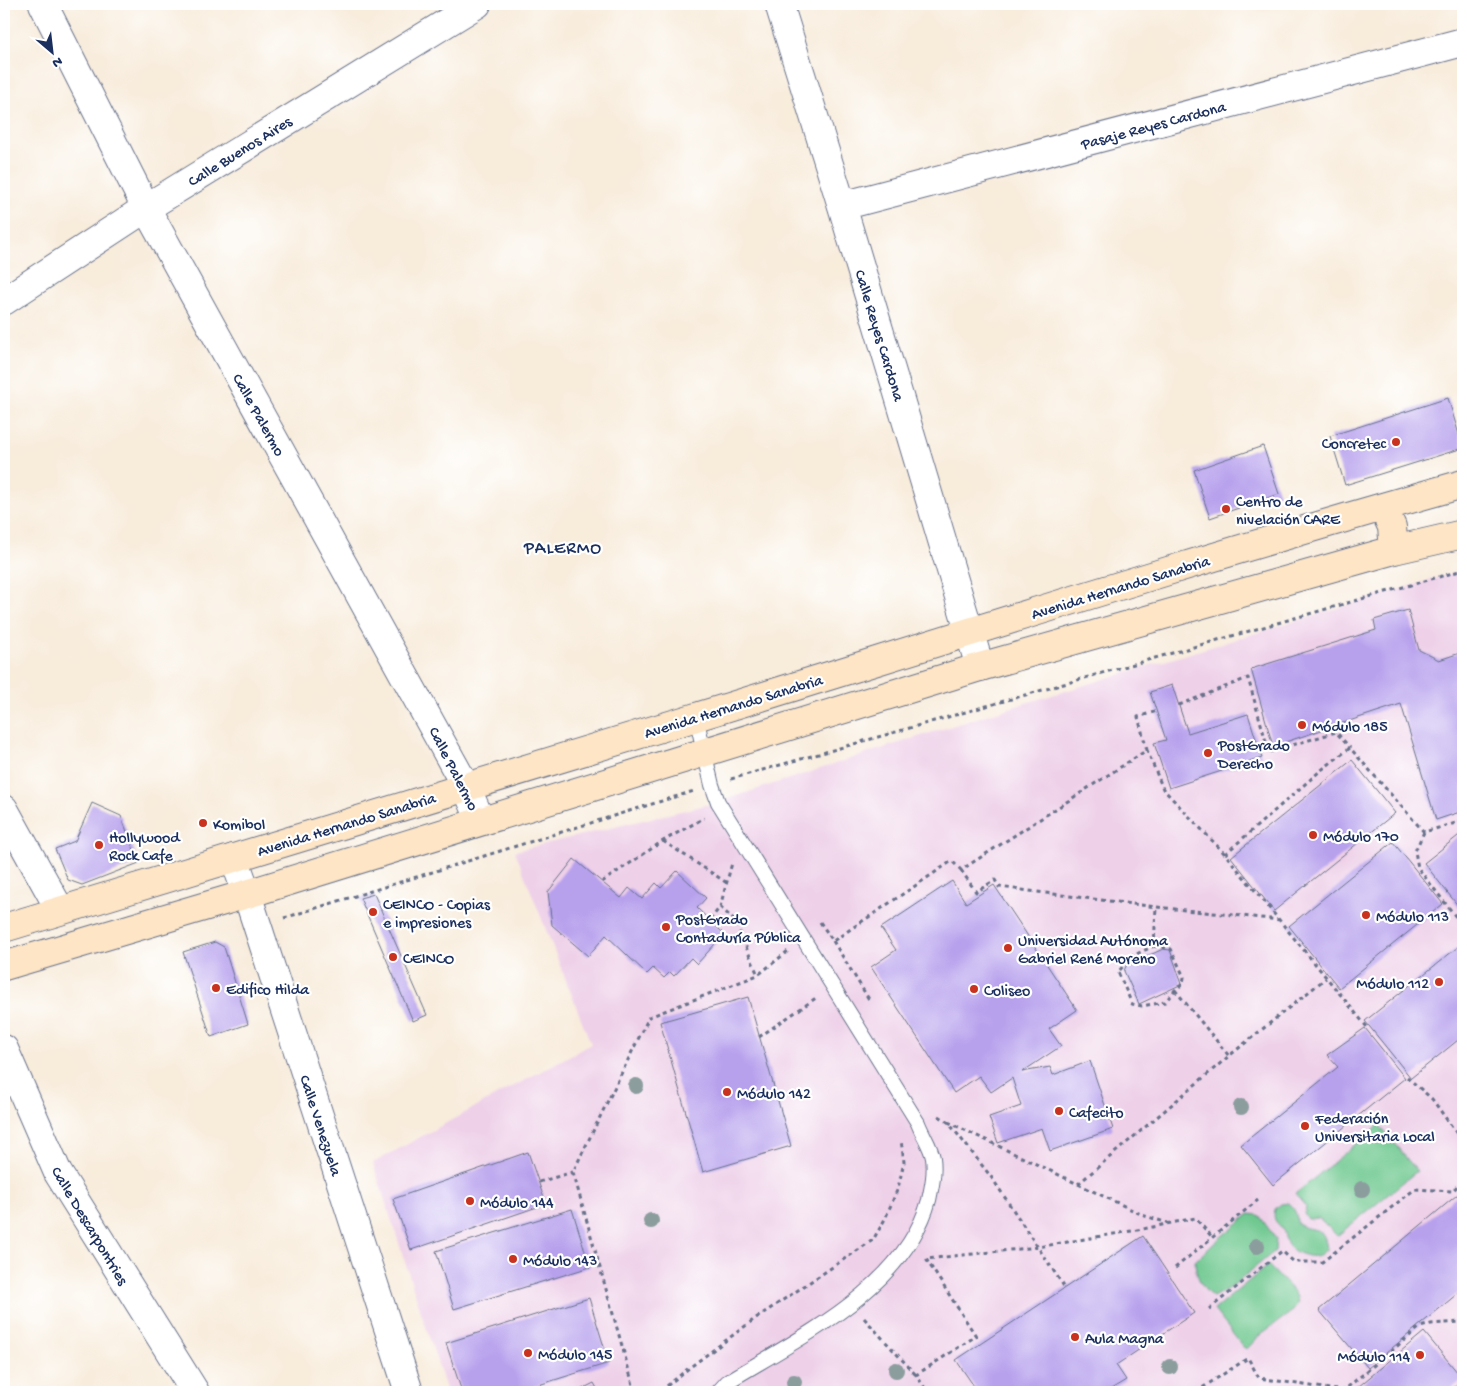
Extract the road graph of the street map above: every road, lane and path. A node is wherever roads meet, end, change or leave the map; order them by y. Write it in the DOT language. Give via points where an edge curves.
graph roads {
  1 [pos="43,4"];
  2 [pos="779,4"];
  3 [pos="463,8"];
  4 [pos="1463,42"];
  5 [pos="842,206"];
  6 [pos="146,208"];
  7 [pos="4,301"];
  8 [pos="1463,484"];
  9 [pos="1383,507"];
  10 [pos="1463,534"];
  11 [pos="1394,550"];
  12 [pos="1463,570"];
  13 [pos="969,631"];
  14 [pos="980,667"];
  15 [pos="1179,704"];
  16 [pos="1157,711"];
  17 [pos="696,717"];
  18 [pos="1350,748"];
  19 [pos="1147,750"];
  20 [pos="704,752"];
  21 [pos="676,761"];
  22 [pos="712,785"];
  23 [pos="466,787"];
  24 [pos="692,791"];
  25 [pos="696,799"];
  26 [pos="4,809"];
  27 [pos="704,811"];
  28 [pos="481,821"];
  29 [pos="1463,821"];
  30 [pos="318,832"];
  31 [pos="1424,832"];
  32 [pos="663,841"];
  33 [pos="1225,854"];
  34 [pos="234,858"];
  35 [pos="330,867"];
  36 [pos="738,867"];
  37 [pos="960,870"];
  38 [pos="602,882"];
  39 [pos="726,883"];
  40 [pos="136,887"];
  41 [pos="247,894"];
  42 [pos="720,907"];
  43 [pos="1156,907"];
  44 [pos="60,910"];
  45 [pos="817,917"];
  46 [pos="282,919"];
  47 [pos="710,920"];
  48 [pos="1281,920"];
  49 [pos="149,923"];
  50 [pos="1463,926"];
  51 [pos="4,928"];
  52 [pos="1154,946"];
  53 [pos="794,958"];
  54 [pos="4,966"];
  55 [pos="758,975"];
  56 [pos="1326,978"];
  57 [pos="1175,990"];
  58 [pos="818,996"];
  59 [pos="1367,1027"];
  60 [pos="759,1037"];
  61 [pos="4,1049"];
  62 [pos="1229,1056"];
  63 [pos="1407,1077"];
  64 [pos="936,1114"];
  65 [pos="948,1122"];
  66 [pos="900,1138"];
  67 [pos="1463,1147"];
  68 [pos="573,1172"];
  69 [pos="1463,1179"];
  70 [pos="539,1182"];
  71 [pos="1078,1184"];
  72 [pos="1258,1200"];
  73 [pos="1169,1223"];
  74 [pos="1213,1238"];
  75 [pos="1038,1247"];
  76 [pos="1175,1268"];
  77 [pos="1064,1288"];
  78 [pos="1460,1292"];
  79 [pos="1463,1298"];
  80 [pos="1209,1309"];
  81 [pos="864,1317"];
  82 [pos="1463,1322"];
  83 [pos="916,1375"];
  84 [pos="1463,1387"];
  85 [pos="925,1388"];
  86 [pos="195,1392"];
  87 [pos="409,1392"];
  88 [pos="635,1392"];
  89 [pos="663,1392"];
  90 [pos="718,1392"];
  91 [pos="917,1392"];
  92 [pos="928,1392"];
  93 [pos="1196,1392"];
  94 [pos="1456,1392"];
  1 -- 6 [label="street, Calle Palermo"];
  2 -- 5 [label="street, Calle Reyes Cardona"];
  3 -- 6 [label="street, Calle Buenos Aires"];
  4 -- 5 [label="street, Pasaje Reyes Cardona"];
  5 -- 13 [label="street, Calle Reyes Cardona"];
  6 -- 7 [label="street, Calle Buenos Aires"];
  6 -- 23 [label="street, Calle Palermo"];
  8 -- 9 [label="street, Avenida Hernando Sanabria"];
  9 -- 11 [label="street" via="1392,527"];
  9 -- 13 [label="street, Avenida Hernando Sanabria"];
  10 -- 11 [label="street"];
  11 -- 14 [label="street"];
  12 -- 22 [label="path"];
  13 -- 14 [label="street, Calle Reyes Cardona"];
  13 -- 17 [label="street, Avenida Hernando Sanabria"];
  14 -- 20 [label="street"];
  15 -- 18 [label="path" via="1248,678 1270,752 1336,732"];
  16 -- 19 [label="path" via="1138,717"];
  17 -- 20 [label="lane"];
  17 -- 23 [label="street, Avenida Hernando Sanabria"];
  18 -- 31 [label="path"];
  18 -- 33 [label="path"];
  19 -- 33 [label="path" via="1163,789"];
  19 -- 37 [label="path"];
  20 -- 21 [label="street"];
  20 -- 22 [label="lane"];
  21 -- 24 [label="path"];
  21 -- 28 [label="street"];
  22 -- 24 [label="path"];
  22 -- 90 [label="lane" via="723,810 918,1123 933,1157 933,1184 924,1218 904,1252 871,1287 839,1313 727,1382"];
  23 -- 28 [label="street, Calle Palermo"];
  23 -- 30 [label="street, Avenida Hernando Sanabria"];
  24 -- 25 [label="path"];
  24 -- 46 [label="path"];
  26 -- 44 [label="street"];
  27 -- 32 [label="path" via="707,816"];
  28 -- 35 [label="street"];
  29 -- 31 [label="path"];
  30 -- 34 [label="street, Avenida Hernando Sanabria"];
  30 -- 35 [label="street" via="319,852"];
  31 -- 50 [label="path" via="1415,851 1418,868"];
  32 -- 38 [label="path"];
  32 -- 39 [label="path"];
  33 -- 48 [label="path"];
  34 -- 40 [label="street, Avenida Hernando Sanabria"];
  34 -- 41 [label="street, Calle Venezuela"];
  35 -- 41 [label="street"];
  36 -- 39 [label="path" via="733,858"];
  37 -- 43 [label="path" via="976,892 995,880 999,887"];
  37 -- 45 [label="path" via="952,861 833,941"];
  39 -- 42 [label="path"];
  40 -- 44 [label="street, Avenida Hernando Sanabria"];
  40 -- 49 [label="street" via="149,908"];
  41 -- 49 [label="street"];
  41 -- 87 [label="street, Calle Venezuela"];
  42 -- 47 [label="path"];
  42 -- 55 [label="path" via="735,921"];
  43 -- 48 [label="path"];
  43 -- 52 [label="path"];
  44 -- 51 [label="street, Avenida Hernando Sanabria"];
  48 -- 56 [label="path"];
  49 -- 54 [label="street"];
  52 -- 57 [label="path" via="1171,949 1184,977 1183,984"];
  52 -- 57 [label="path" via="1132,956 1118,972 1129,999 1132,1004 1142,1006 1165,1002"];
  53 -- 55 [label="path" via="790,950"];
  55 -- 68 [label="path" via="649,1017"];
  56 -- 59 [label="path"];
  56 -- 62 [label="path"];
  57 -- 62 [label="path"];
  58 -- 60 [label="path"];
  61 -- 86 [label="street, Calle Descarpontries" via="58,1173"];
  62 -- 71 [label="path"];
  63 -- 67 [label="path" via="1432,1099"];
  64 -- 65 [label="path"];
  65 -- 71 [label="path"];
  65 -- 75 [label="path" via="992,1178"];
  66 -- 89 [label="path" via="904,1162 898,1188 873,1240 756,1318 688,1368"];
  68 -- 70 [label="path"];
  68 -- 88 [label="path"];
  69 -- 80 [label="path" via="1453,1191 1415,1189 1322,1262 1294,1262 1282,1251"];
  71 -- 73 [label="path" via="1144,1216"];
  72 -- 74 [label="path"];
  73 -- 74 [label="path" via="1195,1218"];
  73 -- 75 [label="path"];
  74 -- 76 [label="path"];
  75 -- 77 [label="path"];
  75 -- 83 [label="path" via="926,1259 976,1336"];
  78 -- 79 [label="path"];
  81 -- 83 [label="path"];
  82 -- 93 [label="path" via="1420,1327 1343,1391 1259,1378 1248,1358"];
  83 -- 85 [label="path"];
  84 -- 94 [label="path"];
  85 -- 91 [label="path"];
  85 -- 92 [label="path"];
}
